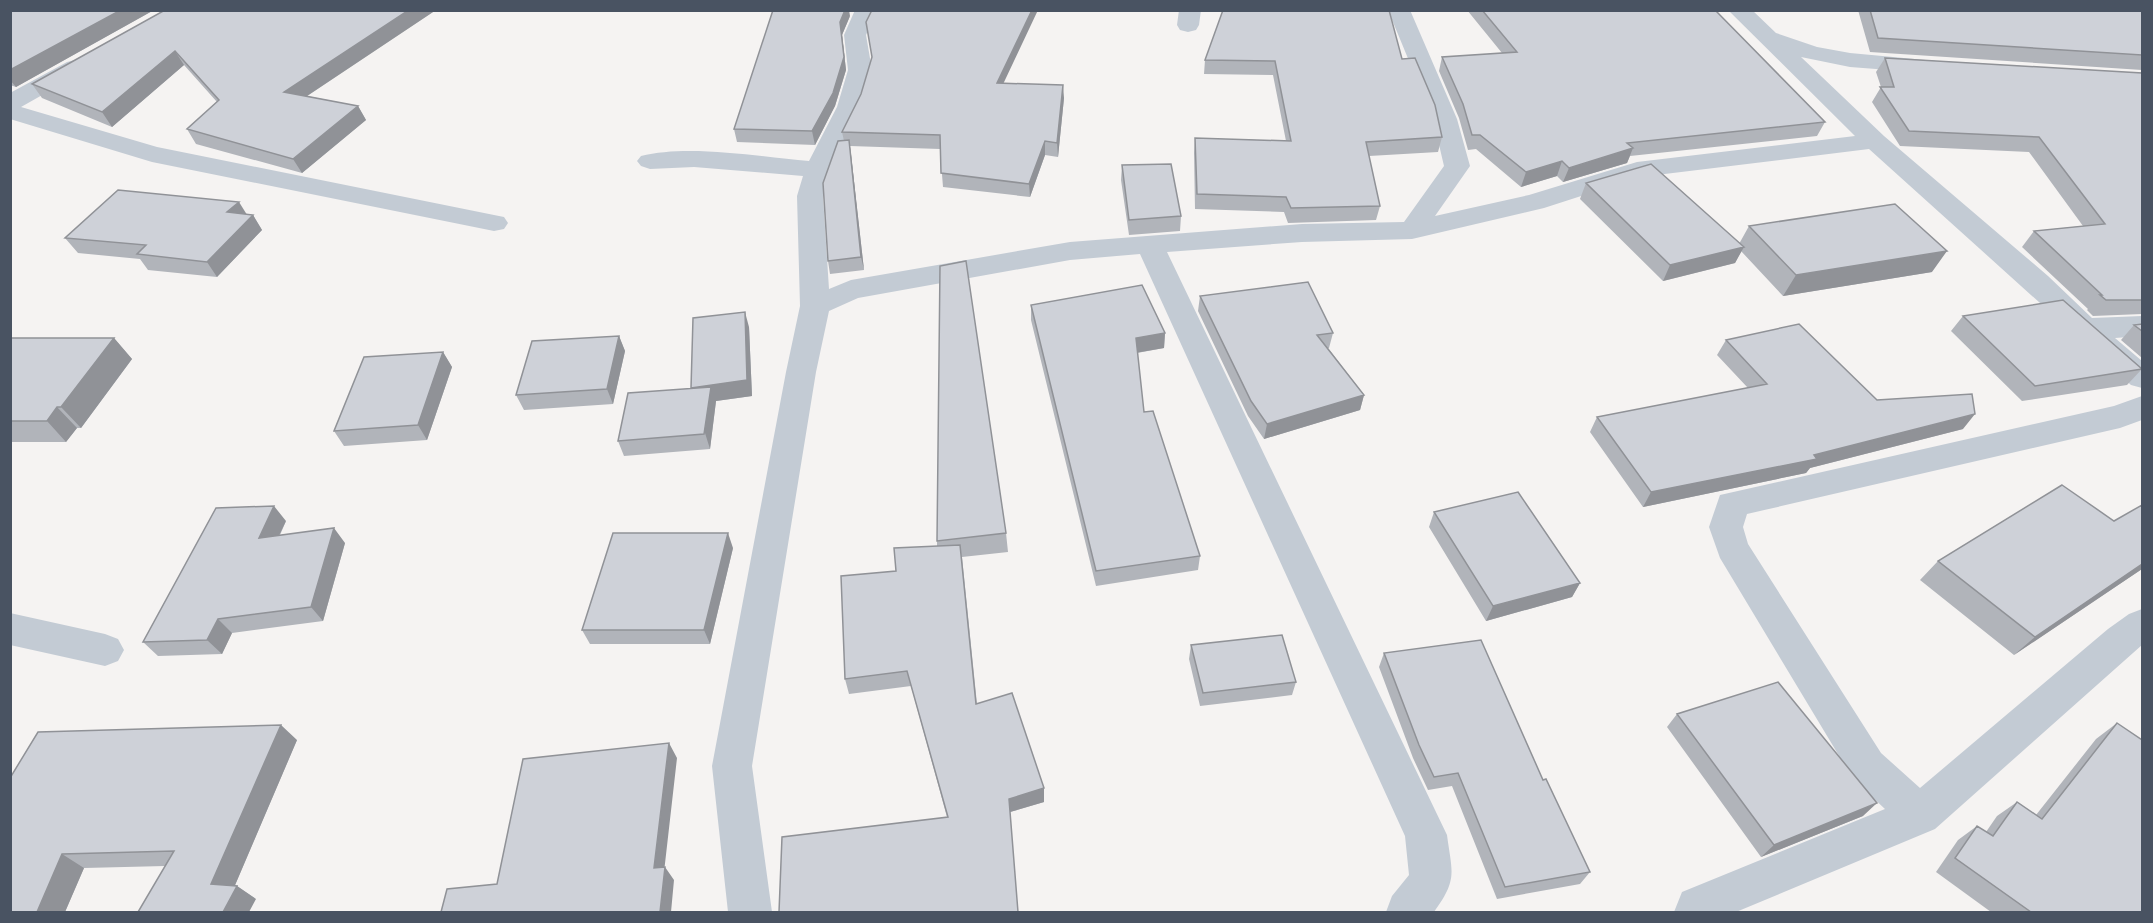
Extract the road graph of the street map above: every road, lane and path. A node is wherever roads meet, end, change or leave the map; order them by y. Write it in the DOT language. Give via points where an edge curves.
graph roads {
  1 [pos="866,10"];
  2 [pos="1399,10"];
  3 [pos="1739,10"];
  4 [pos="1761,33"];
  5 [pos="94,57"];
  6 [pos="1948,68"];
  7 [pos="10,103"];
  8 [pos="10,111"];
  9 [pos="1875,141"];
  10 [pos="650,160"];
  11 [pos="818,169"];
  12 [pos="494,223"];
  13 [pos="1412,230"];
  14 [pos="1150,245"];
  15 [pos="815,306"];
  16 [pos="2142,326"];
  17 [pos="2085,329"];
  18 [pos="2142,377"];
  19 [pos="2142,407"];
  20 [pos="2142,625"];
  21 [pos="10,629"];
  22 [pos="105,650"];
  23 [pos="1920,815"];
  24 [pos="750,912"];
  25 [pos="1408,912"];
  26 [pos="1696,912"];
  1 -- 11 [label="street" via="855,35 860,70 849,107"];
  2 -- 13 [label="street" via="1445,119 1457,166"];
  3 -- 4 [label="street"];
  4 -- 6 [label="street" via="1800,51 1854,61"];
  4 -- 9 [label="street"];
  5 -- 7 [label="street"];
  8 -- 12 [label="street" via="152,154"];
  9 -- 13 [label="street" via="1637,170 1535,201"];
  9 -- 17 [label="street"];
  10 -- 11 [label="street" via="694,159"];
  11 -- 15 [label="street" via="810,196"];
  13 -- 14 [label="street" via="1302,233"];
  14 -- 15 [label="street" via="1070,252 851,290"];
  14 -- 25 [label="street" via="1426,835 1431,881"];
  15 -- 24 [label="street" via="732,766"];
  16 -- 17 [label="street"];
  17 -- 18 [label="street"];
  19 -- 23 [label="street" via="2120,416 1732,504 1726,526 1732,548 1867,766"];
  20 -- 23 [label="street"];
  21 -- 22 [label="street"];
  23 -- 26 [label="street" via="1697,907"];
}
